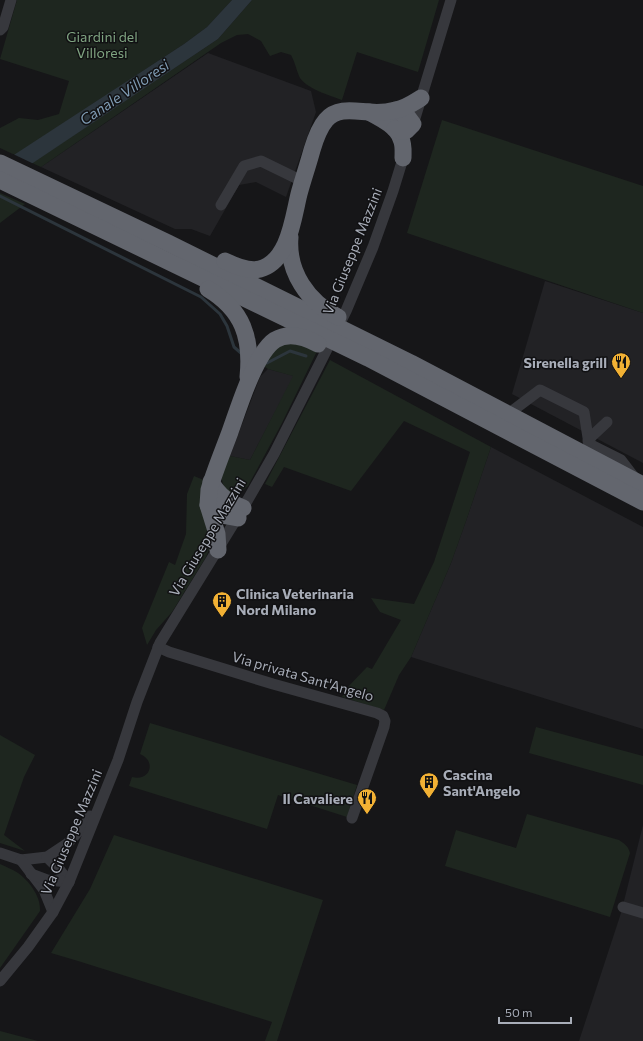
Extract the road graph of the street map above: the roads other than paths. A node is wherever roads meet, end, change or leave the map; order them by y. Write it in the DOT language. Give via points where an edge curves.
graph roads {
  1 [pos="12,0"];
  2 [pos="451,0"];
  3 [pos="3,20"];
  4 [pos="0,30"];
  5 [pos="421,98"];
  6 [pos="396,110"];
  7 [pos="369,112"];
  8 [pos="413,124"];
  9 [pos="395,129"];
  10 [pos="403,158"];
  11 [pos="0,163"];
  12 [pos="302,181"];
  13 [pos="6,183"];
  14 [pos="221,205"];
  15 [pos="291,227"];
  16 [pos="165,250"];
  17 [pos="368,358"];
  18 [pos="411,363"];
  19 [pos="247,387"];
  20 [pos="508,414"];
  21 [pos="607,422"];
  22 [pos="588,441"];
  23 [pos="211,482"];
  24 [pos="640,483"];
  25 [pos="643,502"];
  26 [pos="208,505"];
  27 [pos="240,513"];
  28 [pos="218,550"];
  29 [pos="158,647"];
  30 [pos="118,760"];
  31 [pos="352,818"];
  32 [pos="0,853"];
  33 [pos="48,857"];
  34 [pos="21,860"];
  35 [pos="31,874"];
  36 [pos="69,882"];
  37 [pos="624,907"];
  38 [pos="53,912"];
  39 [pos="643,913"];
  40 [pos="0,981"];
  1 -- 3 [label="street"];
  2 -- 5 [label="street, Via Giuseppe Mazzini"];
  3 -- 4 [label="street" via="3,27"];
  5 -- 6 [label="highway"];
  5 -- 8 [label="street, Via Giuseppe Mazzini"];
  6 -- 7 [label="highway"];
  6 -- 8 [label="highway" via="407,116"];
  7 -- 9 [label="highway"];
  7 -- 12 [label="highway" via="341,111 332,114 326,120 316,139"];
  8 -- 9 [label="highway" via="406,131"];
  8 -- 10 [label="street, Via Giuseppe Mazzini"];
  9 -- 10 [label="highway" via="402,139"];
  10 -- 27 [label="street, Via Giuseppe Mazzini" via="376,239 346,311 274,454"];
  11 -- 16 [label="highway"];
  12 -- 14 [label="street" via="261,161 244,166"];
  12 -- 15 [label="highway"];
  13 -- 16 [label="highway"];
  15 -- 16 [label="highway" via="282,251 260,269 253,270 231,264 189,245"];
  15 -- 18 [label="highway" via="290,256 293,268 313,299 332,314 373,336"];
  16 -- 17 [label="highway"];
  16 -- 18 [label="highway"];
  16 -- 19 [label="highway" via="163,262 170,269 223,299 239,318 249,347"];
  17 -- 19 [label="highway" via="358,363 308,339 296,336 283,337 275,340 266,349"];
  17 -- 25 [label="highway"];
  18 -- 20 [label="highway"];
  19 -- 23 [label="highway"];
  20 -- 22 [label="street" via="540,390 584,412"];
  20 -- 24 [label="highway"];
  21 -- 22 [label="street"];
  22 -- 24 [label="street" via="589,444 621,460"];
  23 -- 26 [label="highway"];
  23 -- 27 [label="highway" via="220,496"];
  26 -- 27 [label="highway" via="221,515"];
  26 -- 28 [label="highway" via="217,534"];
  27 -- 28 [label="street, Via Giuseppe Mazzini"];
  28 -- 29 [label="street, Via Giuseppe Mazzini"];
  29 -- 30 [label="street, Via Giuseppe Mazzini"];
  29 -- 31 [label="street, Via privata Sant'Angelo" via="383,716 384,727"];
  30 -- 33 [label="street" via="87,822 68,843"];
  30 -- 36 [label="street, Via Giuseppe Mazzini"];
  32 -- 34 [label="street"];
  33 -- 34 [label="street"];
  33 -- 36 [label="street"];
  34 -- 35 [label="street"];
  35 -- 36 [label="street" via="47,880"];
  35 -- 38 [label="street" via="44,890"];
  36 -- 38 [label="street, Via Giuseppe Mazzini"];
  37 -- 39 [label="street"];
  38 -- 40 [label="street, Via Giuseppe Mazzini"];
}
